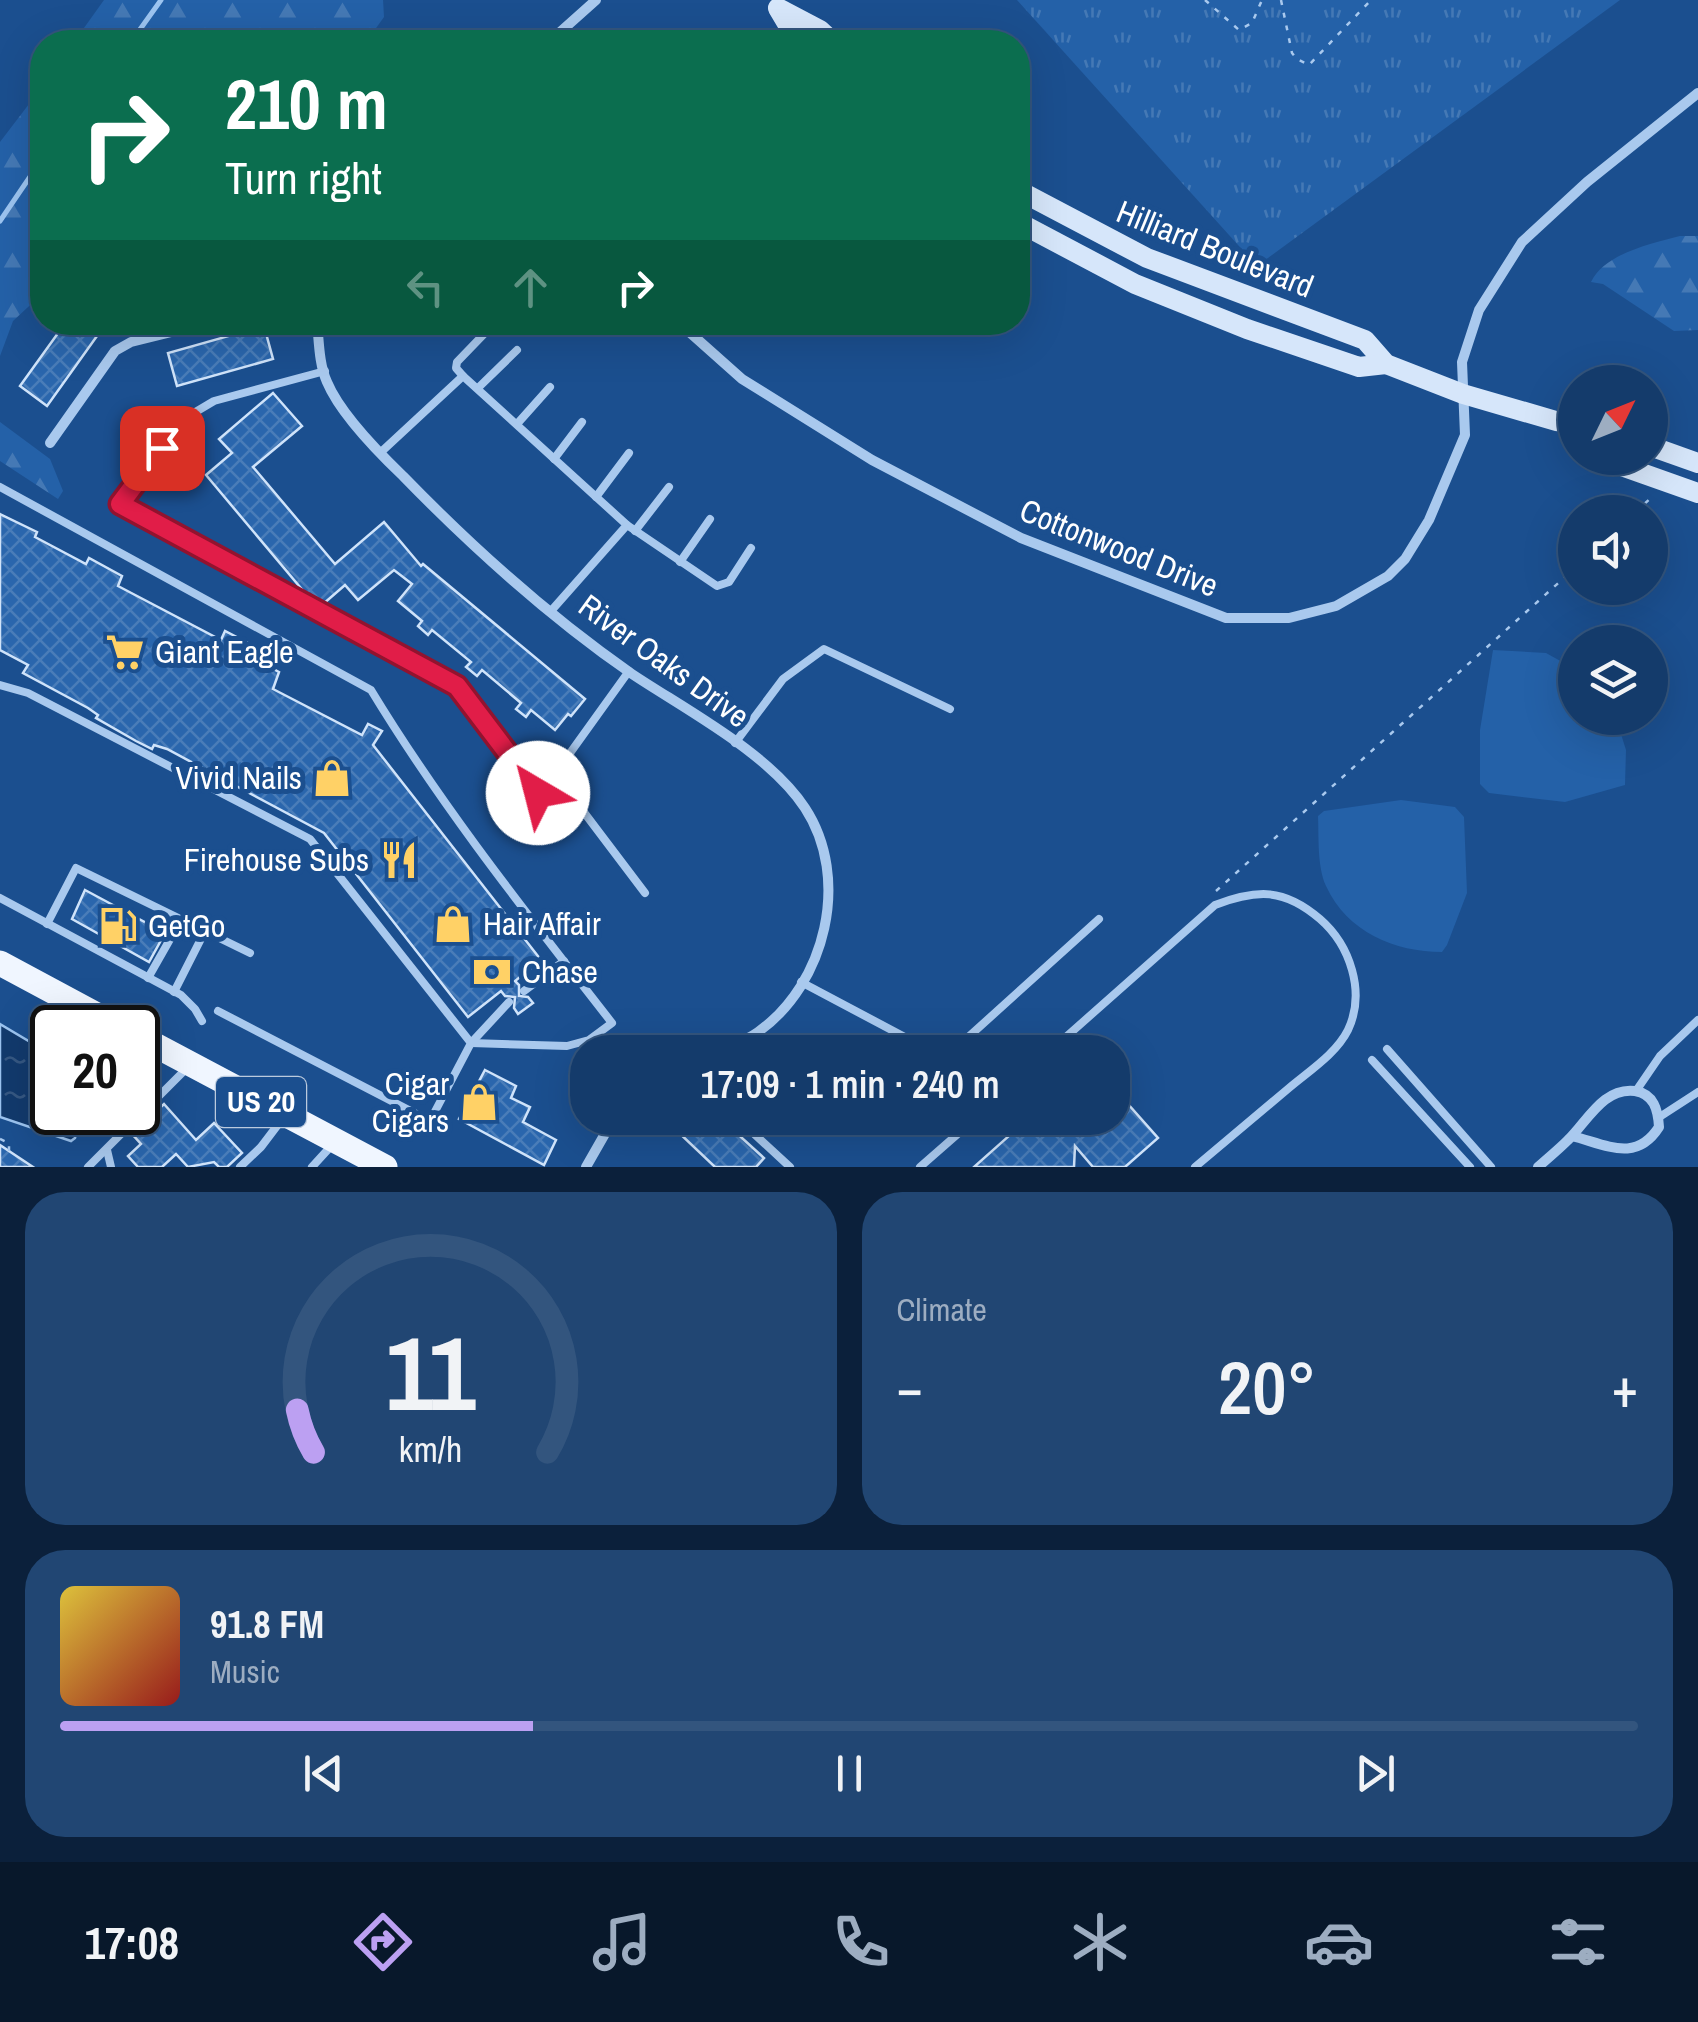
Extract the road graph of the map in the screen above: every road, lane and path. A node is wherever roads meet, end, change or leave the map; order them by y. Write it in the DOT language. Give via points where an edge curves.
graph roads {
  1 [pos="596,0"];
  2 [pos="1205,0"];
  3 [pos="1262,0"];
  4 [pos="1282,0"];
  5 [pos="1371,0"];
  6 [pos="775,4"];
  7 [pos="562,30"];
  8 [pos="791,30"];
  9 [pos="820,30"];
  10 [pos="1695,99"];
  11 [pos="1030,196"];
  12 [pos="1030,228"];
  13 [pos="159,335"];
  14 [pos="319,335"];
  15 [pos="484,335"];
  16 [pos="693,335"];
  17 [pos="516,350"];
  18 [pos="1386,364"];
  19 [pos="324,371"];
  20 [pos="463,376"];
  21 [pos="550,387"];
  22 [pos="478,388"];
  23 [pos="1464,394"];
  24 [pos="1558,420"];
  25 [pos="582,422"];
  26 [pos="517,424"];
  27 [pos="50,443"];
  28 [pos="1668,452"];
  29 [pos="629,453"];
  30 [pos="380,454"];
  31 [pos="554,459"];
  32 [pos="1698,463"];
  33 [pos="1647,475"];
  34 [pos="0,487"];
  35 [pos="669,487"];
  36 [pos="1698,493"];
  37 [pos="596,497"];
  38 [pos="710,519"];
  39 [pos="626,525"];
  40 [pos="635,531"];
  41 [pos="751,548"];
  42 [pos="680,562"];
  43 [pos="1558,583"];
  44 [pos="551,610"];
  45 [pos="629,671"];
  46 [pos="0,686"];
  47 [pos="950,708"];
  48 [pos="735,743"];
  49 [pos="555,774"];
  50 [pos="645,893"];
  51 [pos="1211,895"];
  52 [pos="0,898"];
  53 [pos="1099,918"];
  54 [pos="181,920"];
  55 [pos="47,924"];
  56 [pos="205,932"];
  57 [pos="250,953"];
  58 [pos="564,961"];
  59 [pos="0,963"];
  60 [pos="148,978"];
  61 [pos="801,982"];
  62 [pos="524,991"];
  63 [pos="174,992"];
  64 [pos="509,1002"];
  65 [pos="79,1005"];
  66 [pos="218,1012"];
  67 [pos="1698,1020"];
  68 [pos="202,1021"];
  69 [pos="751,1035"];
  70 [pos="901,1035"];
  71 [pos="970,1035"];
  72 [pos="1068,1035"];
  73 [pos="471,1042"];
  74 [pos="160,1048"];
  75 [pos="1387,1049"];
  76 [pos="1372,1060"];
  77 [pos="190,1064"];
  78 [pos="1636,1091"];
  79 [pos="1698,1092"];
  80 [pos="285,1114"];
  81 [pos="1658,1118"];
  82 [pos="604,1135"];
  83 [pos="755,1135"];
  84 [pos="957,1135"];
  85 [pos="1572,1136"];
  86 [pos="0,1139"];
  87 [pos="336,1141"];
  88 [pos="106,1150"];
  89 [pos="9,1151"];
  90 [pos="88,1167"];
  91 [pos="110,1167"];
  92 [pos="240,1167"];
  93 [pos="312,1167"];
  94 [pos="385,1167"];
  95 [pos="586,1167"];
  96 [pos="790,1167"];
  97 [pos="920,1167"];
  98 [pos="1194,1167"];
  99 [pos="1470,1167"];
  100 [pos="1492,1167"];
  101 [pos="1538,1167"];
  1 -- 7 [label="street"];
  2 -- 3 [label="path" via="1239,30 1252,23"];
  4 -- 5 [label="path" via="1292,53 1308,64"];
  6 -- 8 [label="main road"];
  6 -- 9 [label="main road"];
  10 -- 23 [label="street, Cottonwood Drive" via="1522,242 1478,310 1462,362"];
  11 -- 18 [label="main road, Hilliard Boulevard" via="1147,258 1365,340"];
  12 -- 18 [label="main road, Hilliard Boulevard" via="1134,284 1247,329 1359,368"];
  13 -- 27 [label="street" via="112,354"];
  14 -- 19 [label="street, River Oaks Drive"];
  15 -- 20 [label="lane" via="457,362"];
  16 -- 23 [label="street, Cottonwood Drive" via="742,379 872,460 1021,538 1226,618 1289,618 1336,606 1388,576 1429,520 1465,435"];
  17 -- 22 [label="lane"];
  18 -- 23 [label="main road, Hilliard Boulevard"];
  19 -- 30 [label="street, River Oaks Drive"];
  19 -- 49 [label="lane" via="214,401 182,420 120,504 457,686 538,793"];
  20 -- 22 [label="lane"];
  20 -- 30 [label="lane"];
  21 -- 26 [label="lane"];
  22 -- 26 [label="lane"];
  23 -- 24 [label="main road, Hilliard Boulevard"];
  25 -- 31 [label="lane"];
  26 -- 31 [label="lane"];
  28 -- 32 [label="main road"];
  29 -- 37 [label="lane"];
  30 -- 44 [label="street, River Oaks Drive" via="462,536"];
  31 -- 37 [label="lane"];
  33 -- 36 [label="main road"];
  34 -- 58 [label="lane" via="371,690"];
  35 -- 40 [label="lane"];
  37 -- 39 [label="lane"];
  38 -- 42 [label="lane"];
  39 -- 40 [label="lane"];
  39 -- 44 [label="lane"];
  40 -- 42 [label="lane"];
  41 -- 42 [label="lane" via="724,587"];
  43 -- 51 [label="path"];
  44 -- 45 [label="street, River Oaks Drive"];
  45 -- 48 [label="street, River Oaks Drive"];
  45 -- 49 [label="lane"];
  46 -- 73 [label="lane" via="28,693 310,839"];
  47 -- 48 [label="lane" via="824,649 783,678"];
  48 -- 61 [label="street, River Oaks Drive" via="805,808 824,853 829,911"];
  49 -- 50 [label="lane"];
  52 -- 55 [label="lane"];
  53 -- 71 [label="lane"];
  54 -- 55 [label="lane" via="76,868"];
  54 -- 56 [label="lane"];
  54 -- 60 [label="lane"];
  55 -- 60 [label="lane"];
  56 -- 57 [label="lane"];
  56 -- 63 [label="lane"];
  58 -- 62 [label="lane"];
  58 -- 73 [label="lane" via="612,1023 567,1046"];
  59 -- 65 [label="main road"];
  60 -- 63 [label="lane"];
  61 -- 69 [label="street, River Oaks Drive" via="786,1006"];
  61 -- 70 [label="lane"];
  63 -- 68 [label="lane"];
  64 -- 73 [label="lane"];
  66 -- 73 [label="lane" via="430,1121"];
  67 -- 78 [label="lane"];
  72 -- 98 [label="lane" via="1214,905 1240,896 1288,896 1328,926 1354,971 1348,1030 1330,1054"];
  74 -- 77 [label="main road, US 20"];
  75 -- 100 [label="lane"];
  76 -- 99 [label="lane"];
  77 -- 80 [label="main road, US 20"];
  77 -- 88 [label="lane"];
  78 -- 81 [label="street" via="1656,1106"];
  78 -- 85 [label="street" via="1609,1096"];
  79 -- 81 [label="lane"];
  80 -- 87 [label="main road, US 20"];
  80 -- 92 [label="lane"];
  81 -- 85 [label="street" via="1650,1142 1630,1150"];
  82 -- 95 [label="street"];
  83 -- 96 [label="lane"];
  84 -- 97 [label="lane"];
  85 -- 101 [label="street"];
  86 -- 89 [label="path"];
  87 -- 93 [label="lane"];
  87 -- 94 [label="main road, US 20"];
  88 -- 90 [label="lane"];
  88 -- 91 [label="lane"];
}
